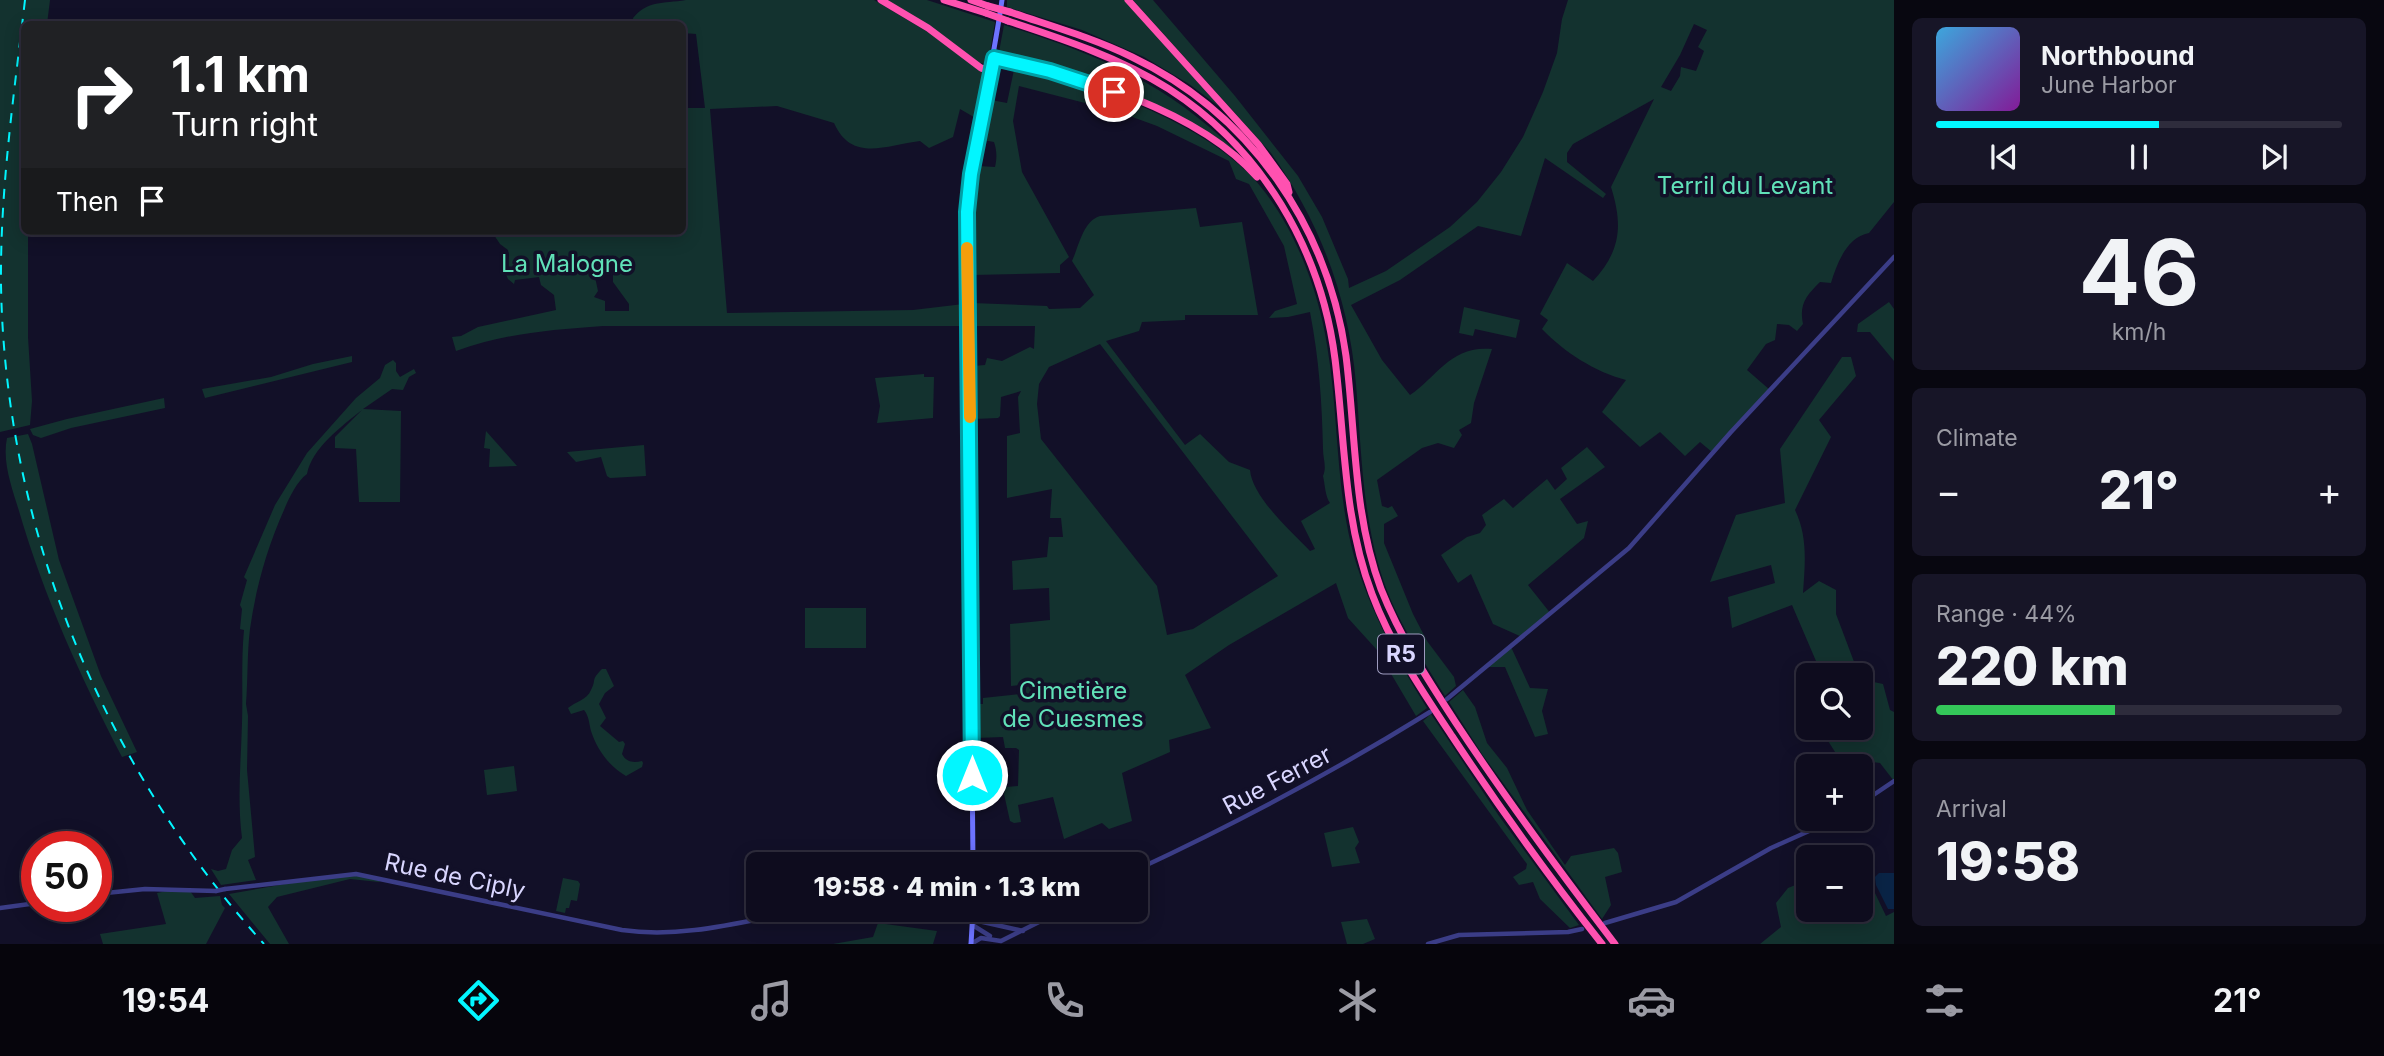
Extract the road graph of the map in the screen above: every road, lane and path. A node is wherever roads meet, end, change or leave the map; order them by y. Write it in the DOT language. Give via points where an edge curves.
graph roads {
  1 [pos="881,0"];
  2 [pos="944,0"];
  3 [pos="971,0"];
  4 [pos="1002,0"];
  5 [pos="1128,0"];
  6 [pos="987,9"];
  7 [pos="1009,16"];
  8 [pos="994,58"];
  9 [pos="992,71"];
  10 [pos="1272,189"];
  11 [pos="1290,197"];
  12 [pos="1894,257"];
  13 [pos="1447,699"];
  14 [pos="1430,712"];
  15 [pos="1894,781"];
  16 [pos="1873,795"];
  17 [pos="1809,831"];
  18 [pos="973,852"];
  19 [pos="1148,864"];
  20 [pos="112,892"];
  21 [pos="21,905"];
  22 [pos="0,908"];
  23 [pos="746,921"];
  24 [pos="1040,922"];
  25 [pos="974,923"];
  26 [pos="1605,923"];
  27 [pos="994,925"];
  28 [pos="1002,926"];
  29 [pos="1582,929"];
  30 [pos="1023,931"];
  31 [pos="990,937"];
  32 [pos="999,942"];
  33 [pos="971,944"];
  34 [pos="1428,944"];
  35 [pos="1602,944"];
  36 [pos="1615,944"];
  1 -- 9 [label="highway"];
  2 -- 6 [label="highway, R5"];
  3 -- 6 [label="highway, R5"];
  4 -- 8 [label="main road"];
  5 -- 11 [label="highway" via="1258,144 1287,184"];
  6 -- 7 [label="highway, R5, bridge"];
  7 -- 10 [label="highway, R5" via="1168,89 1225,134"];
  7 -- 11 [label="highway, R5" via="1108,46 1173,79 1231,125"];
  8 -- 9 [label="main road"];
  8 -- 10 [label="highway" via="1076,79 1157,110 1220,144"];
  9 -- 18 [label="main road" via="967,212"];
  10 -- 35 [label="highway, R5" via="1296,230 1326,313 1352,527 1381,616 1468,761"];
  11 -- 36 [label="highway, R5" via="1331,285 1346,358 1363,524 1391,612 1477,755"];
  12 -- 13 [label="street" via="1629,548"];
  14 -- 19 [label="street, Rue Ferrer" via="1317,781"];
  15 -- 16 [label="street"];
  17 -- 26 [label="street" via="1676,902"];
  20 -- 23 [label="street, Rue de Ciply, bridge" via="145,888 216,891 342,874 366,875 622,930 689,932"];
  21 -- 22 [label="street"];
  24 -- 30 [label="street"];
  25 -- 27 [label="street"];
  25 -- 31 [label="street"];
  25 -- 33 [label="main road"];
  27 -- 28 [label="street"];
  27 -- 31 [label="street"];
  28 -- 30 [label="street"];
  28 -- 32 [label="street" via="1005,934"];
  29 -- 34 [label="street" via="1468,934"];
  30 -- 32 [label="street"];
  31 -- 32 [label="street"];
  31 -- 33 [label="street"];
}
